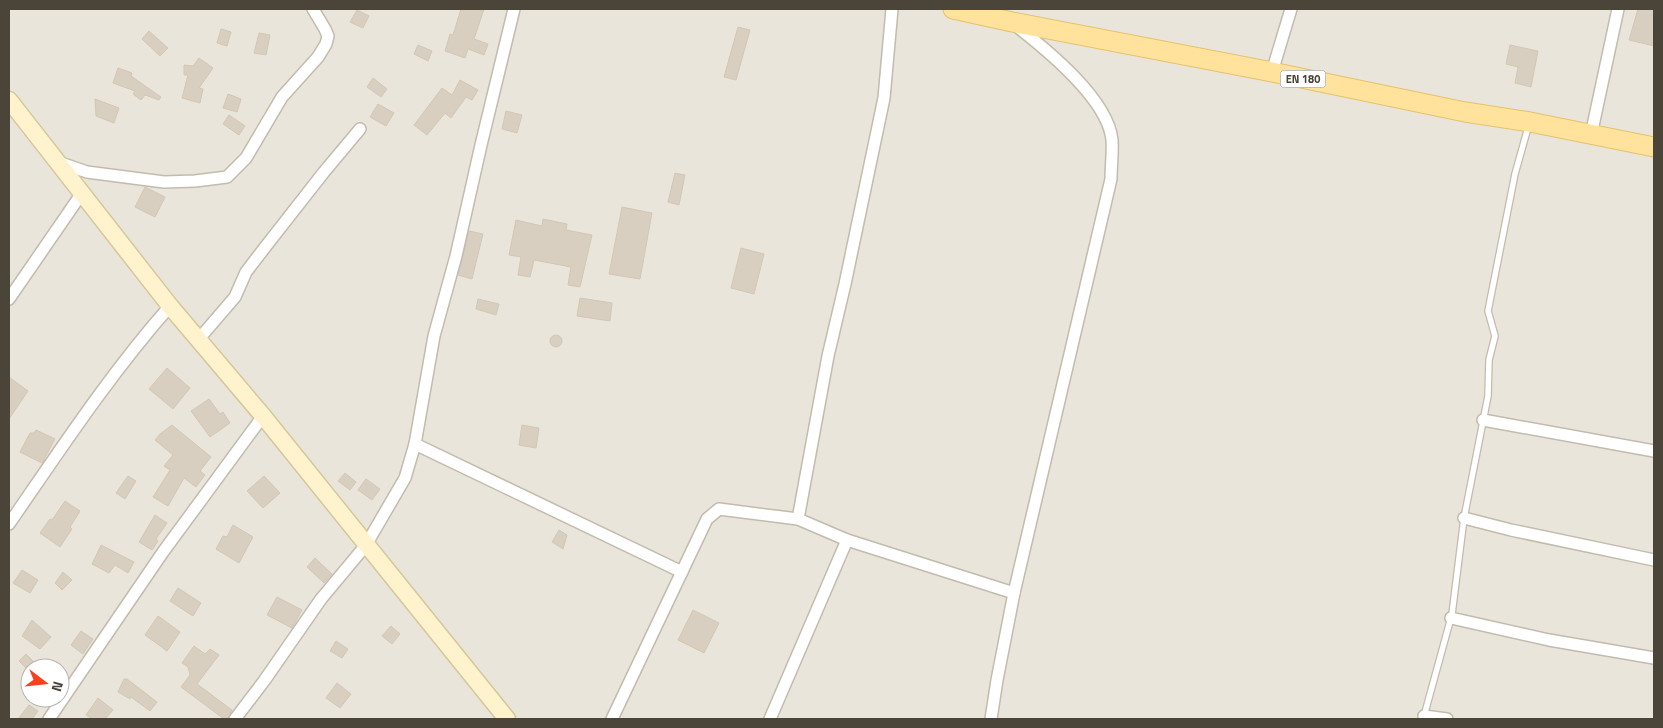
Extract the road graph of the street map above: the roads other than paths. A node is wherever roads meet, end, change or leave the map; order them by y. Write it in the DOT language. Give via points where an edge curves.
graph roads {
  1 [pos="313,9"];
  2 [pos="514,9"];
  3 [pos="892,9"];
  4 [pos="952,9"];
  5 [pos="1291,9"];
  6 [pos="1618,9"];
  7 [pos="1012,22"];
  8 [pos="1272,72"];
  9 [pos="9,100"];
  10 [pos="1530,122"];
  11 [pos="360,129"];
  12 [pos="1591,135"];
  13 [pos="1654,147"];
  14 [pos="56,161"];
  15 [pos="82,192"];
  16 [pos="9,298"];
  17 [pos="170,306"];
  18 [pos="198,340"];
  19 [pos="263,416"];
  20 [pos="1483,420"];
  21 [pos="415,444"];
  22 [pos="1654,452"];
  23 [pos="1464,518"];
  24 [pos="798,519"];
  25 [pos="9,524"];
  26 [pos="846,540"];
  27 [pos="366,546"];
  28 [pos="1654,560"];
  29 [pos="682,572"];
  30 [pos="1014,594"];
  31 [pos="1451,618"];
  32 [pos="1654,658"];
  33 [pos="1424,717"];
  34 [pos="49,719"];
  35 [pos="235,719"];
  36 [pos="507,719"];
  37 [pos="612,719"];
  38 [pos="770,719"];
  39 [pos="991,719"];
  40 [pos="1446,719"];
  1 -- 14 [label="street" via="328,36 326,44 282,97 246,158 227,177 164,182 86,172"];
  2 -- 21 [label="street" via="434,336"];
  3 -- 24 [label="street" via="884,98 828,356"];
  4 -- 7 [label="main road, EN 180"];
  5 -- 8 [label="street"];
  6 -- 12 [label="street"];
  7 -- 8 [label="main road, EN 180"];
  7 -- 30 [label="street" via="1071,73 1105,118 1112,140 1111,179"];
  8 -- 10 [label="main road, EN 180" via="1465,112"];
  9 -- 14 [label="street"];
  10 -- 12 [label="main road, EN 180"];
  10 -- 20 [label="lane" via="1515,174 1488,311 1495,336 1489,360 1488,396"];
  11 -- 18 [label="street" via="246,272 235,297"];
  12 -- 13 [label="main road, EN 180"];
  14 -- 15 [label="street"];
  15 -- 16 [label="street"];
  15 -- 17 [label="street"];
  17 -- 18 [label="street"];
  17 -- 25 [label="street" via="132,350"];
  18 -- 19 [label="street"];
  19 -- 27 [label="street"];
  19 -- 34 [label="street" via="163,552"];
  20 -- 22 [label="street"];
  20 -- 23 [label="lane"];
  21 -- 27 [label="street" via="405,478"];
  21 -- 29 [label="street"];
  23 -- 28 [label="street"];
  23 -- 31 [label="lane"];
  24 -- 26 [label="street"];
  24 -- 29 [label="street" via="719,509 707,519"];
  26 -- 30 [label="street"];
  26 -- 38 [label="street"];
  27 -- 35 [label="street" via="321,599"];
  27 -- 36 [label="street"];
  29 -- 37 [label="street"];
  30 -- 39 [label="street"];
  31 -- 32 [label="street" via="1543,639"];
  31 -- 33 [label="lane"];
  33 -- 40 [label="street"];
}
